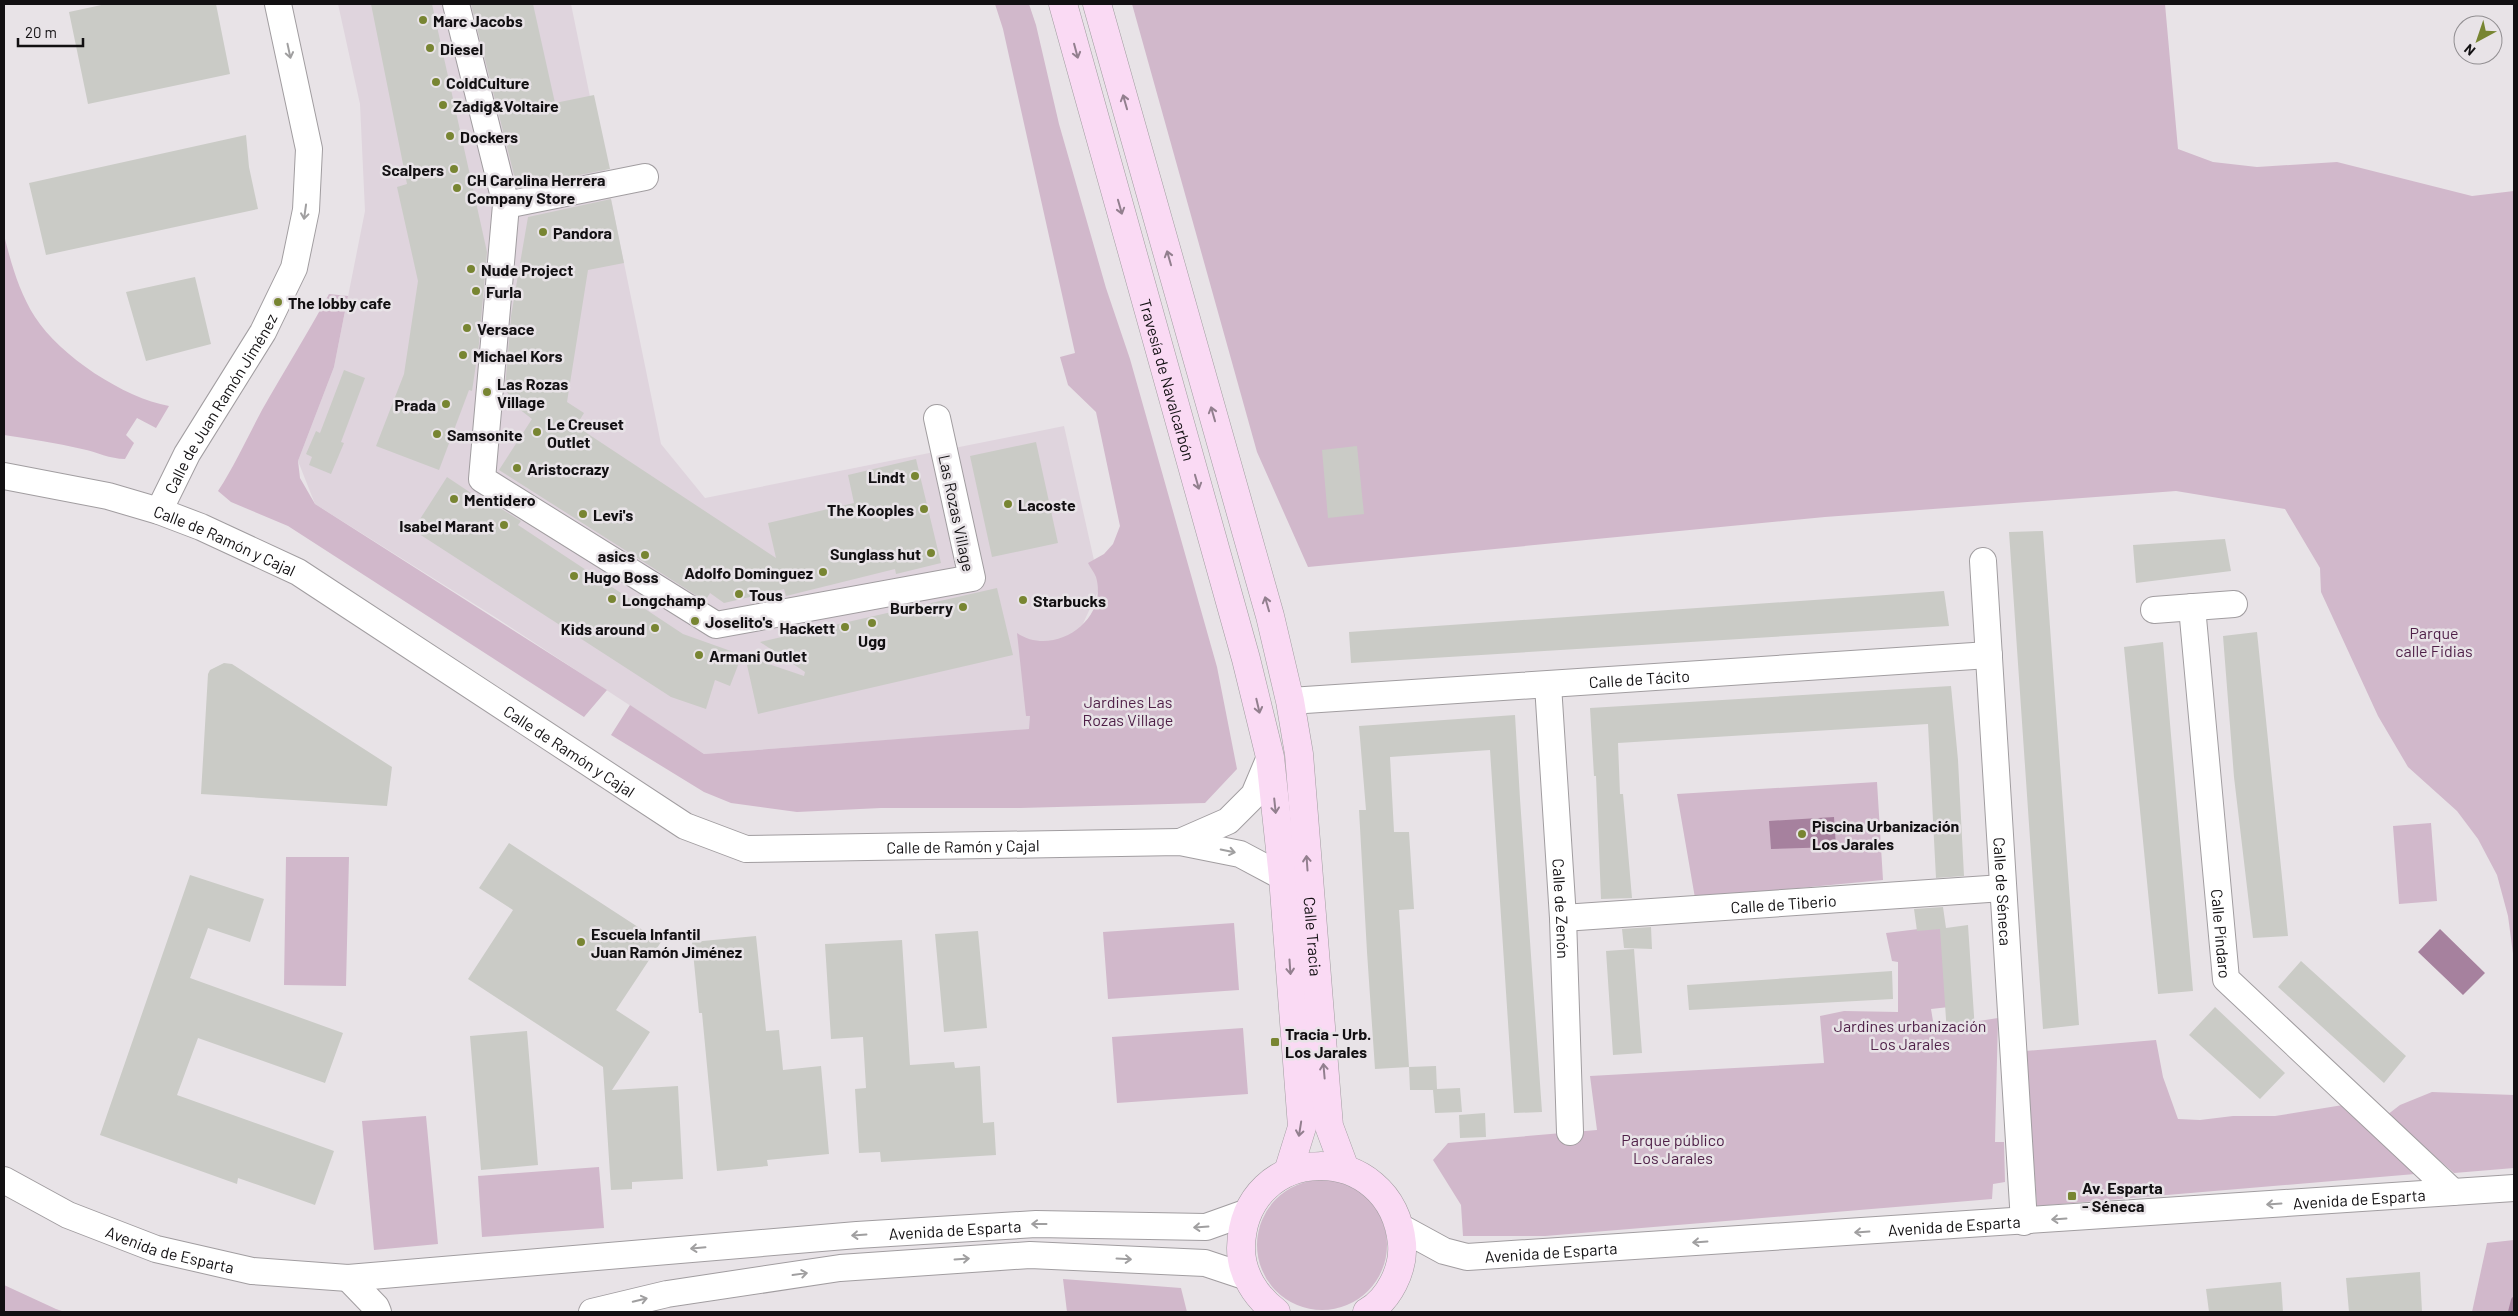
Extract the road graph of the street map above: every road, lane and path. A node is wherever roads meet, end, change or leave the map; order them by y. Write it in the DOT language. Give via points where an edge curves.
graph roads {
  1 [pos="278,4"];
  2 [pos="456,4"];
  3 [pos="1063,4"];
  4 [pos="1097,4"];
  5 [pos="645,177"];
  6 [pos="506,205"];
  7 [pos="937,418"];
  8 [pos="4,476"];
  9 [pos="159,511"];
  10 [pos="1983,560"];
  11 [pos="2234,604"];
  12 [pos="2192,607"];
  13 [pos="2154,610"];
  14 [pos="1989,655"];
  15 [pos="1548,685"];
  16 [pos="1290,701"];
  17 [pos="1270,757"];
  18 [pos="1180,842"];
  19 [pos="1283,877"];
  20 [pos="2003,888"];
  21 [pos="1563,918"];
  22 [pos="1570,1132"];
  23 [pos="1345,1169"];
  24 [pos="1288,1172"];
  25 [pos="4,1180"];
  26 [pos="2514,1188"];
  27 [pos="2453,1192"];
  28 [pos="1248,1212"];
  29 [pos="2024,1222"];
  30 [pos="1400,1227"];
  31 [pos="662,1252"];
  32 [pos="1247,1277"];
  33 [pos="348,1278"];
  34 [pos="667,1294"];
  35 [pos="378,1312"];
  36 [pos="592,1312"];
  37 [pos="1276,1312"];
  38 [pos="1367,1312"];
  1 -- 9 [label="street, Calle de Juan Ramón Jiménez, one-way" via="309,149 306,210 294,268 264,332 186,454"];
  2 -- 6 [label="street, Las Rozas Village"];
  3 -- 17 [label="street, Travesía de Navalcarbón, one-way" via="1246,659"];
  16 -- 4 [label="street, Travesía de Navalcarbón, one-way" via="1270,616"];
  5 -- 6 [label="street"];
  6 -- 7 [label="street, Las Rozas Village" via="482,478 716,625 972,578"];
  8 -- 9 [label="street, Calle de Ramón y Cajal" via="108,496"];
  9 -- 18 [label="street, Calle de Ramón y Cajal" via="298,572 685,826 746,849"];
  10 -- 14 [label="street, Calle de Séneca"];
  11 -- 12 [label="street"];
  12 -- 13 [label="street"];
  12 -- 27 [label="street, Calle Píndaro" via="2226,979"];
  14 -- 15 [label="street, Calle de Tácito"];
  14 -- 20 [label="street, Calle de Séneca"];
  15 -- 16 [label="street, Calle de Tácito"];
  15 -- 21 [label="street, Calle de Zenón"];
  23 -- 16 [label="street, Calle Tracia, one-way" via="1329,1126 1299,754"];
  17 -- 18 [label="street, Calle de Ramón y Cajal" via="1254,795 1228,821"];
  17 -- 19 [label="street, Calle Tracia, one-way"];
  18 -- 19 [label="street, Calle de Ramón y Cajal, one-way" via="1240,854"];
  19 -- 24 [label="street, Calle Tracia, one-way" via="1302,1127"];
  20 -- 21 [label="street, Calle de Tiberio"];
  20 -- 29 [label="street, Calle de Séneca"];
  21 -- 22 [label="street, Calle de Zenón"];
  23 -- 24 [label="street" via="1316,1165"];
  23 -- 30 [label="street" via="1365,1178 1380,1191 1393,1208"];
  24 -- 28 [label="street" via="1264,1189"];
  25 -- 33 [label="street, Avenida de Esparta" via="68,1215 156,1249 252,1271"];
  26 -- 27 [label="street, Avenida de Esparta"];
  27 -- 29 [label="street, Avenida de Esparta, one-way"];
  28 -- 31 [label="street, Avenida de Esparta, one-way" via="1206,1228 1036,1224"];
  28 -- 32 [label="street" via="1241,1256"];
  29 -- 30 [label="street, Avenida de Esparta, one-way" via="1467,1257 1444,1251"];
  30 -- 38 [label="street" via="1402,1250 1398,1272 1388,1293"];
  31 -- 33 [label="street, Avenida de Esparta"];
  31 -- 34 [label="street" via="671,1264 672,1278"];
  34 -- 32 [label="street, Avenida de Esparta, one-way" via="840,1268 1030,1254 1205,1263"];
  32 -- 37 [label="street" via="1255,1292"];
  33 -- 35 [label="street"];
  36 -- 34 [label="street, Avenida de Esparta, one-way"];
}
